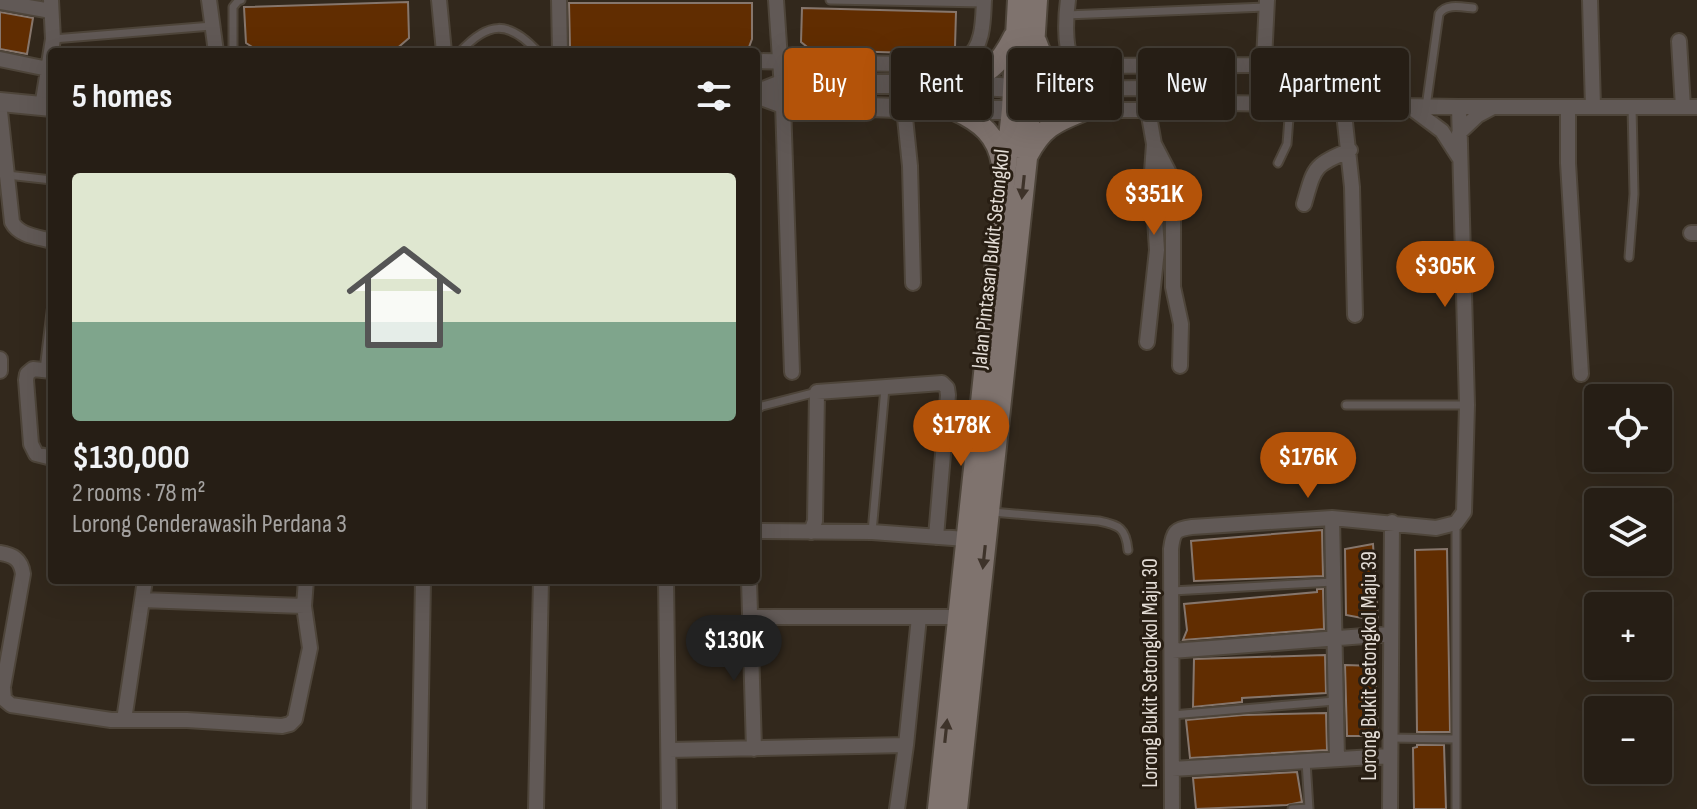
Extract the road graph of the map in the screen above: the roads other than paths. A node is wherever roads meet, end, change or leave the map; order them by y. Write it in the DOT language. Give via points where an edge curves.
graph roads {
  1 [pos="209,0"];
  2 [pos="241,0"];
  3 [pos="439,0"];
  4 [pos="559,0"];
  5 [pos="776,0"];
  6 [pos="830,0"];
  7 [pos="1018,0"];
  8 [pos="1037,0"];
  9 [pos="1590,0"];
  10 [pos="984,1"];
  11 [pos="0,2"];
  12 [pos="1266,3"];
  13 [pos="51,5"];
  14 [pos="1067,8"];
  15 [pos="1473,8"];
  16 [pos="212,26"];
  17 [pos="1025,35"];
  18 [pos="53,39"];
  19 [pos="1679,41"];
  20 [pos="52,48"];
  21 [pos="215,48"];
  22 [pos="233,48"];
  23 [pos="444,48"];
  24 [pos="464,48"];
  25 [pos="534,48"];
  26 [pos="560,48"];
  27 [pos="1024,48"];
  28 [pos="1036,48"];
  29 [pos="0,59"];
  30 [pos="779,60"];
  31 [pos="760,61"];
  32 [pos="992,66"];
  33 [pos="48,69"];
  34 [pos="781,84"];
  35 [pos="891,84"];
  36 [pos="760,92"];
  37 [pos="760,95"];
  38 [pos="0,102"];
  39 [pos="783,104"];
  40 [pos="47,107"];
  41 [pos="1410,107"];
  42 [pos="1426,107"];
  43 [pos="1459,107"];
  44 [pos="1494,107"];
  45 [pos="1568,107"];
  46 [pos="1593,107"];
  47 [pos="1632,107"];
  48 [pos="1690,107"];
  49 [pos="891,108"];
  50 [pos="0,111"];
  51 [pos="905,120"];
  52 [pos="977,120"];
  53 [pos="1017,120"];
  54 [pos="1023,120"];
  55 [pos="1063,120"];
  56 [pos="1150,120"];
  57 [pos="1289,120"];
  58 [pos="1345,120"];
  59 [pos="1459,133"];
  60 [pos="1154,144"];
  61 [pos="1350,150"];
  62 [pos="1027,158"];
  63 [pos="1460,159"];
  64 [pos="1278,163"];
  65 [pos="7,175"];
  66 [pos="48,180"];
  67 [pos="1003,184"];
  68 [pos="1304,204"];
  69 [pos="48,240"];
  70 [pos="1629,257"];
  71 [pos="913,283"];
  72 [pos="1355,315"];
  73 [pos="48,334"];
  74 [pos="1147,342"];
  75 [pos="0,359"];
  76 [pos="1180,366"];
  77 [pos="43,370"];
  78 [pos="0,371"];
  79 [pos="792,372"];
  80 [pos="1581,374"];
  81 [pos="885,388"];
  82 [pos="817,392"];
  83 [pos="1346,405"];
  84 [pos="1467,405"];
  85 [pos="760,407"];
  86 [pos="48,457"];
  87 [pos="988,512"];
  88 [pos="1332,518"];
  89 [pos="1392,522"];
  90 [pos="1456,523"];
  91 [pos="760,531"];
  92 [pos="811,532"];
  93 [pos="872,532"];
  94 [pos="936,537"];
  95 [pos="966,539"];
  96 [pos="1128,550"];
  97 [pos="0,553"];
  98 [pos="1333,582"];
  99 [pos="144,584"];
  100 [pos="306,584"];
  101 [pos="423,584"];
  102 [pos="541,584"];
  103 [pos="666,584"];
  104 [pos="749,584"];
  105 [pos="1172,591"];
  106 [pos="142,600"];
  107 [pos="304,606"];
  108 [pos="751,617"];
  109 [pos="919,617"];
  110 [pos="958,617"];
  111 [pos="1390,634"];
  112 [pos="1334,638"];
  113 [pos="1172,651"];
  114 [pos="1335,701"];
  115 [pos="1172,715"];
  116 [pos="124,720"];
  117 [pos="1390,738"];
  118 [pos="1455,739"];
  119 [pos="906,745"];
  120 [pos="754,749"];
  121 [pos="669,750"];
  122 [pos="1390,756"];
  123 [pos="1337,759"];
  124 [pos="1306,761"];
  125 [pos="1172,769"];
  126 [pos="1309,808"];
  127 [pos="419,809"];
  128 [pos="536,809"];
  129 [pos="669,809"];
  130 [pos="897,809"];
  131 [pos="938,809"];
  132 [pos="957,809"];
  133 [pos="1172,809"];
  134 [pos="1292,809"];
  135 [pos="1390,809"];
  136 [pos="1456,809"];
  1 -- 16 [label="street"];
  2 -- 22 [label="lane" via="233,7"];
  3 -- 23 [label="street"];
  4 -- 26 [label="street"];
  5 -- 30 [label="street"];
  6 -- 10 [label="lane"];
  7 -- 17 [label="main road, Jalan Pintasan Bukit Setongkol"];
  8 -- 17 [label="main road, Jalan Pintasan Bukit Setongkol"];
  9 -- 46 [label="street"];
  10 -- 30 [label="street" via="977,45 967,58 948,65"];
  11 -- 13 [label="street"];
  12 -- 14 [label="lane"];
  12 -- 14 [label="street" via="1264,60 1254,65 1081,66 1068,53"];
  13 -- 18 [label="street"];
  15 -- 42 [label="lane" via="1448,7 1439,14"];
  16 -- 18 [label="lane"];
  16 -- 21 [label="street"];
  17 -- 27 [label="main road, Jalan Pintasan Bukit Setongkol"];
  17 -- 28 [label="main road"];
  17 -- 32 [label="main road"];
  18 -- 20 [label="street"];
  19 -- 48 [label="street"];
  24 -- 25 [label="lane" via="488,29 500,28 519,34"];
  29 -- 33 [label="street"];
  30 -- 31 [label="street"];
  30 -- 34 [label="street"];
  33 -- 40 [label="street"];
  34 -- 35 [label="street"];
  34 -- 36 [label="street"];
  34 -- 39 [label="street"];
  37 -- 39 [label="street"];
  38 -- 40 [label="street"];
  39 -- 49 [label="street"];
  39 -- 79 [label="street"];
  41 -- 42 [label="street"];
  41 -- 63 [label="street" via="1442,131"];
  42 -- 43 [label="street"];
  43 -- 44 [label="street"];
  43 -- 59 [label="street"];
  44 -- 45 [label="street"];
  44 -- 59 [label="street"];
  45 -- 46 [label="street"];
  45 -- 80 [label="street"];
  46 -- 47 [label="street"];
  47 -- 48 [label="street"];
  47 -- 70 [label="lane"];
  50 -- 65 [label="street"];
  51 -- 71 [label="street"];
  52 -- 67 [label="main road" via="993,138 1002,160"];
  53 -- 67 [label="main road, Jalan Pintasan Bukit Setongkol"];
  54 -- 62 [label="main road, Jalan Pintasan Bukit Setongkol"];
  55 -- 62 [label="main road" via="1037,138"];
  56 -- 60 [label="street"];
  57 -- 64 [label="lane" via="1287,144"];
  58 -- 61 [label="street"];
  59 -- 63 [label="street"];
  60 -- 74 [label="street" via="1157,250"];
  60 -- 76 [label="street" via="1173,185"];
  61 -- 68 [label="street" via="1315,169"];
  61 -- 72 [label="street"];
  62 -- 87 [label="main road, Jalan Pintasan Bukit Setongkol, one-way"];
  63 -- 84 [label="street"];
  65 -- 66 [label="lane"];
  65 -- 69 [label="street" via="15,229"];
  67 -- 95 [label="main road, Jalan Pintasan Bukit Setongkol"];
  73 -- 77 [label="lane"];
  75 -- 78 [label="street"];
  77 -- 86 [label="street" via="27,374 26,380 31,444 36,454"];
  81 -- 82 [label="street"];
  81 -- 93 [label="lane"];
  81 -- 94 [label="street" via="942,383 947,388"];
  82 -- 85 [label="lane"];
  82 -- 92 [label="street"];
  83 -- 84 [label="lane"];
  84 -- 90 [label="street" via="1464,512"];
  87 -- 96 [label="lane" via="1116,524"];
  87 -- 132 [label="main road, Jalan Pintasan Bukit Setongkol, one-way"];
  88 -- 89 [label="street, Lorong Bukit Setongkol Maju 30"];
  88 -- 98 [label="street"];
  88 -- 105 [label="street, Lorong Bukit Setongkol Maju 30" via="1181,528 1172,538"];
  89 -- 90 [label="street, Lorong Bukit Setongkol Maju 30" via="1436,528"];
  89 -- 111 [label="street, Lorong Bukit Setongkol Maju 39"];
  90 -- 118 [label="lane"];
  91 -- 92 [label="street"];
  92 -- 93 [label="street"];
  93 -- 94 [label="street"];
  94 -- 95 [label="street"];
  95 -- 110 [label="main road, Jalan Pintasan Bukit Setongkol"];
  97 -- 116 [label="street" via="19,560 23,574 4,699 11,705"];
  98 -- 105 [label="lane"];
  98 -- 112 [label="street"];
  99 -- 106 [label="street"];
  100 -- 107 [label="street"];
  101 -- 127 [label="street"];
  102 -- 128 [label="street"];
  103 -- 121 [label="street"];
  104 -- 108 [label="street"];
  105 -- 113 [label="street, Lorong Bukit Setongkol Maju 30"];
  106 -- 107 [label="street"];
  106 -- 116 [label="street"];
  107 -- 116 [label="street" via="310,648 290,724"];
  108 -- 109 [label="street"];
  108 -- 120 [label="street"];
  109 -- 110 [label="street"];
  109 -- 119 [label="street"];
  131 -- 110 [label="main road, Jalan Pintasan Bukit Setongkol, one-way"];
  111 -- 112 [label="street"];
  111 -- 117 [label="street, Lorong Bukit Setongkol Maju 39"];
  112 -- 113 [label="street"];
  112 -- 114 [label="street"];
  113 -- 115 [label="street, Lorong Bukit Setongkol Maju 30"];
  114 -- 115 [label="lane"];
  114 -- 123 [label="street"];
  115 -- 125 [label="street, Lorong Bukit Setongkol Maju 30"];
  117 -- 118 [label="lane"];
  117 -- 122 [label="street, Lorong Bukit Setongkol Maju 39"];
  118 -- 136 [label="lane"];
  119 -- 120 [label="street"];
  119 -- 130 [label="street"];
  120 -- 121 [label="street"];
  121 -- 129 [label="street"];
  122 -- 123 [label="street"];
  122 -- 135 [label="street, Lorong Bukit Setongkol Maju 39"];
  123 -- 124 [label="street"];
  124 -- 125 [label="street"];
  124 -- 126 [label="lane"];
  125 -- 133 [label="street, Lorong Bukit Setongkol Maju 30"];
  126 -- 134 [label="lane"];
}
